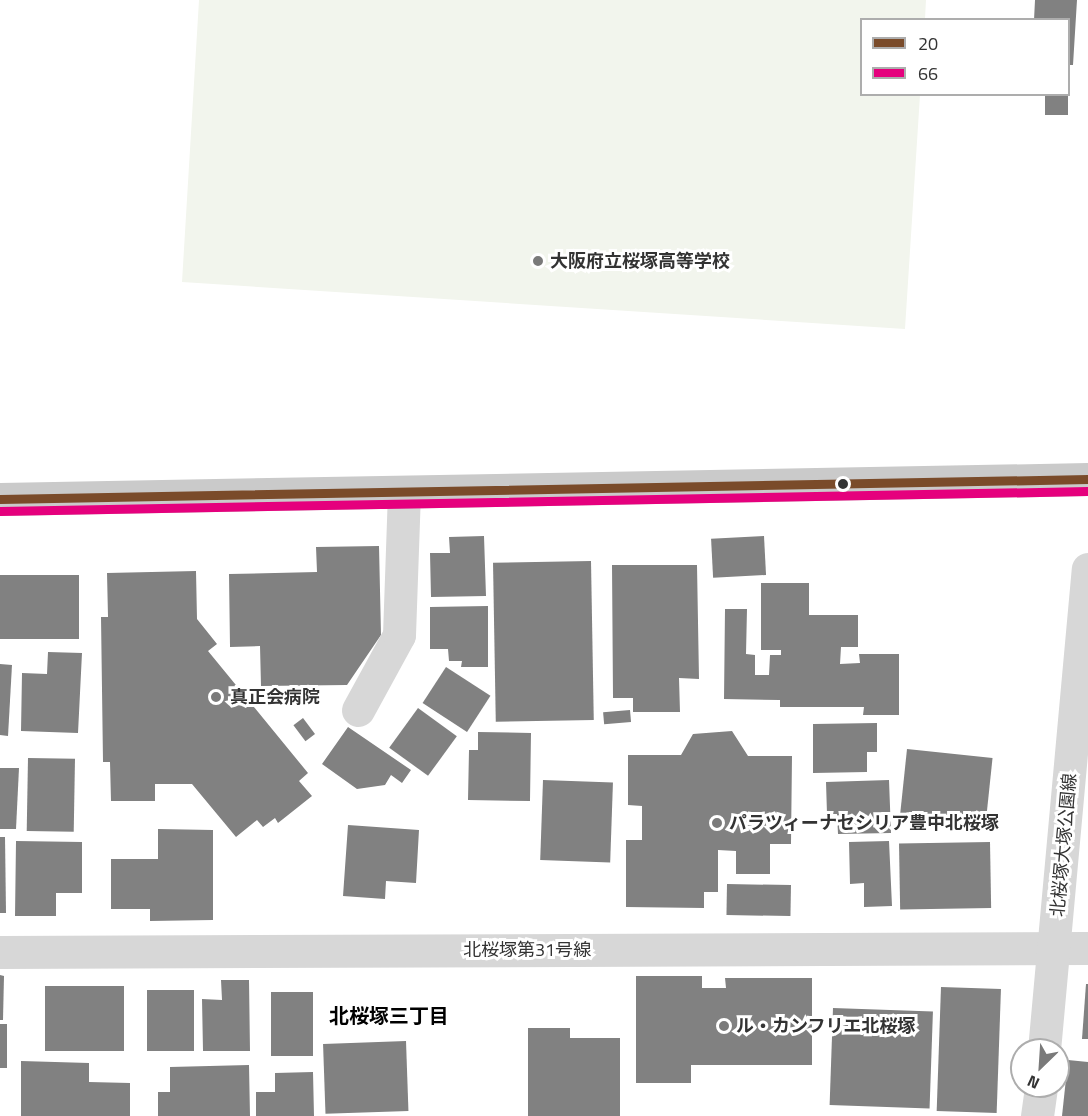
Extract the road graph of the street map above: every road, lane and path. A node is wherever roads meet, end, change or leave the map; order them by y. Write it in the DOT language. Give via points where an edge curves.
graph roads {
  1 [pos="1088,479"];
  2 [pos="404,492"];
  3 [pos="0,499"];
  4 [pos="1088,569"];
  5 [pos="358,710"];
  6 [pos="1055,948"];
  7 [pos="1088,948"];
  8 [pos="0,952"];
  9 [pos="1045,1038"];
  10 [pos="1039,1098"];
  11 [pos="1037,1116"];
  1 -- 2 [label="main road"];
  2 -- 3 [label="main road"];
  2 -- 5 [label="street" via="399,635"];
  4 -- 6 [label="street, 北桜塚大塚公園線"];
  6 -- 7 [label="street, 北桜塚第31号線"];
  6 -- 8 [label="street, 北桜塚第31号線"];
  6 -- 9 [label="street, 北桜塚大塚公園線"];
  10 -- 11 [label="street"];
}
